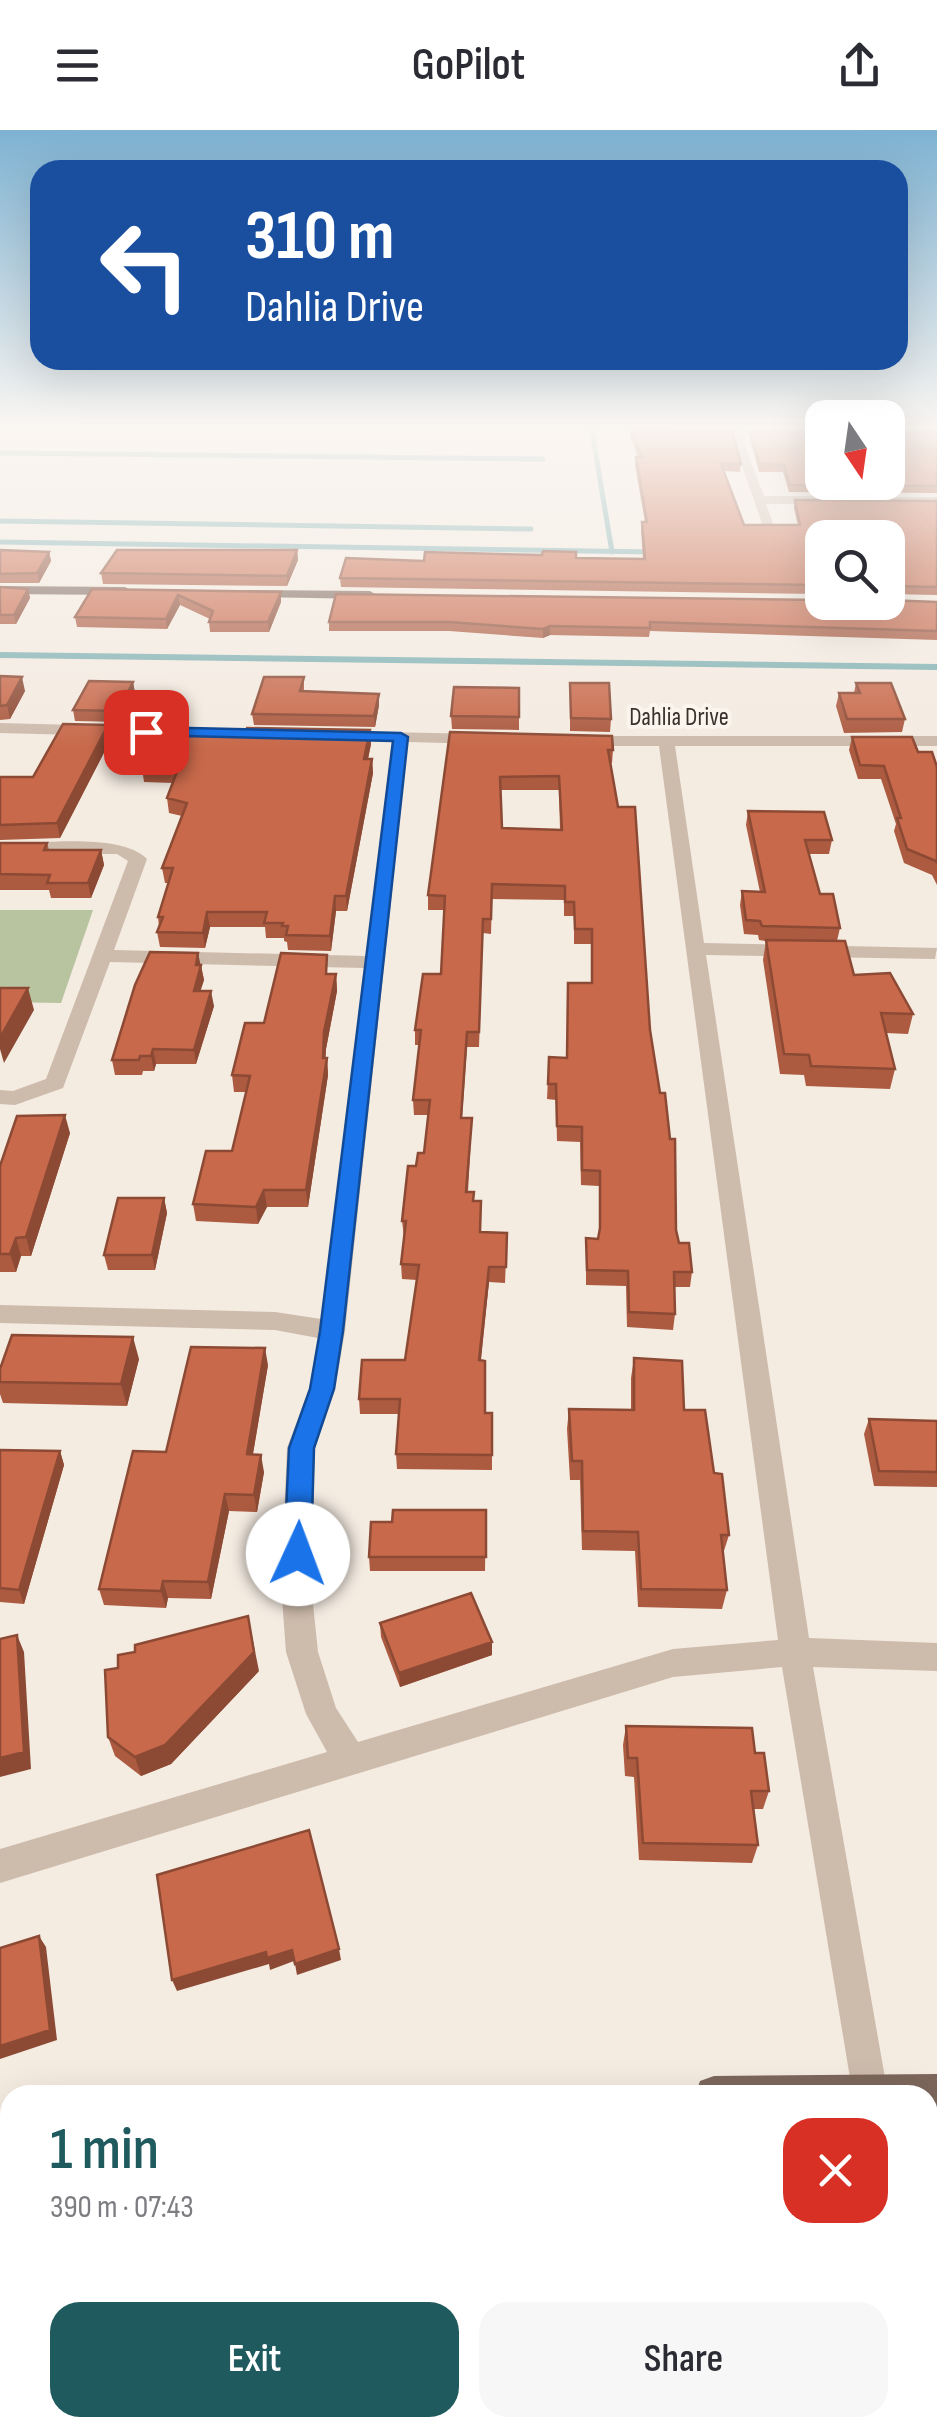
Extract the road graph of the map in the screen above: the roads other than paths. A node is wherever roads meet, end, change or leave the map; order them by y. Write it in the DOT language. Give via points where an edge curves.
graph roads {
  1 [pos="0,590"];
  2 [pos="137,592"];
  3 [pos="235,593"];
  4 [pos="392,595"];
  5 [pos="0,728"];
  6 [pos="210,733"];
  7 [pos="324,736"];
  8 [pos="401,737"];
  9 [pos="496,739"];
  10 [pos="571,740"];
  11 [pos="937,741"];
  12 [pos="666,742"];
  13 [pos="0,849"];
  14 [pos="695,948"];
  15 [pos="935,953"];
  16 [pos="100,956"];
  17 [pos="377,962"];
  18 [pos="0,1098"];
  19 [pos="0,1314"];
  20 [pos="332,1331"];
  21 [pos="795,1652"];
  22 [pos="937,1657"];
  23 [pos="349,1758"];
  24 [pos="0,1866"];
  25 [pos="870,2085"];
  1 -- 2 [label="main road"];
  3 -- 4 [label="main road"];
  5 -- 6 [label="street"];
  7 -- 8 [label="street"];
  8 -- 9 [label="street"];
  8 -- 17 [label="street"];
  10 -- 12 [label="street, Dahlia Drive"];
  11 -- 12 [label="street, Dahlia Drive"];
  12 -- 14 [label="street"];
  13 -- 16 [label="street" via="120,850 138,859"];
  14 -- 15 [label="street"];
  14 -- 21 [label="street"];
  16 -- 17 [label="street"];
  16 -- 18 [label="street" via="56,1083"];
  17 -- 20 [label="street"];
  19 -- 20 [label="street" via="274,1321"];
  20 -- 23 [label="street" via="302,1448 296,1585 302,1652 322,1714"];
  21 -- 22 [label="street"];
  21 -- 23 [label="street" via="673,1663"];
  21 -- 25 [label="street"];
  23 -- 24 [label="street"];
}
